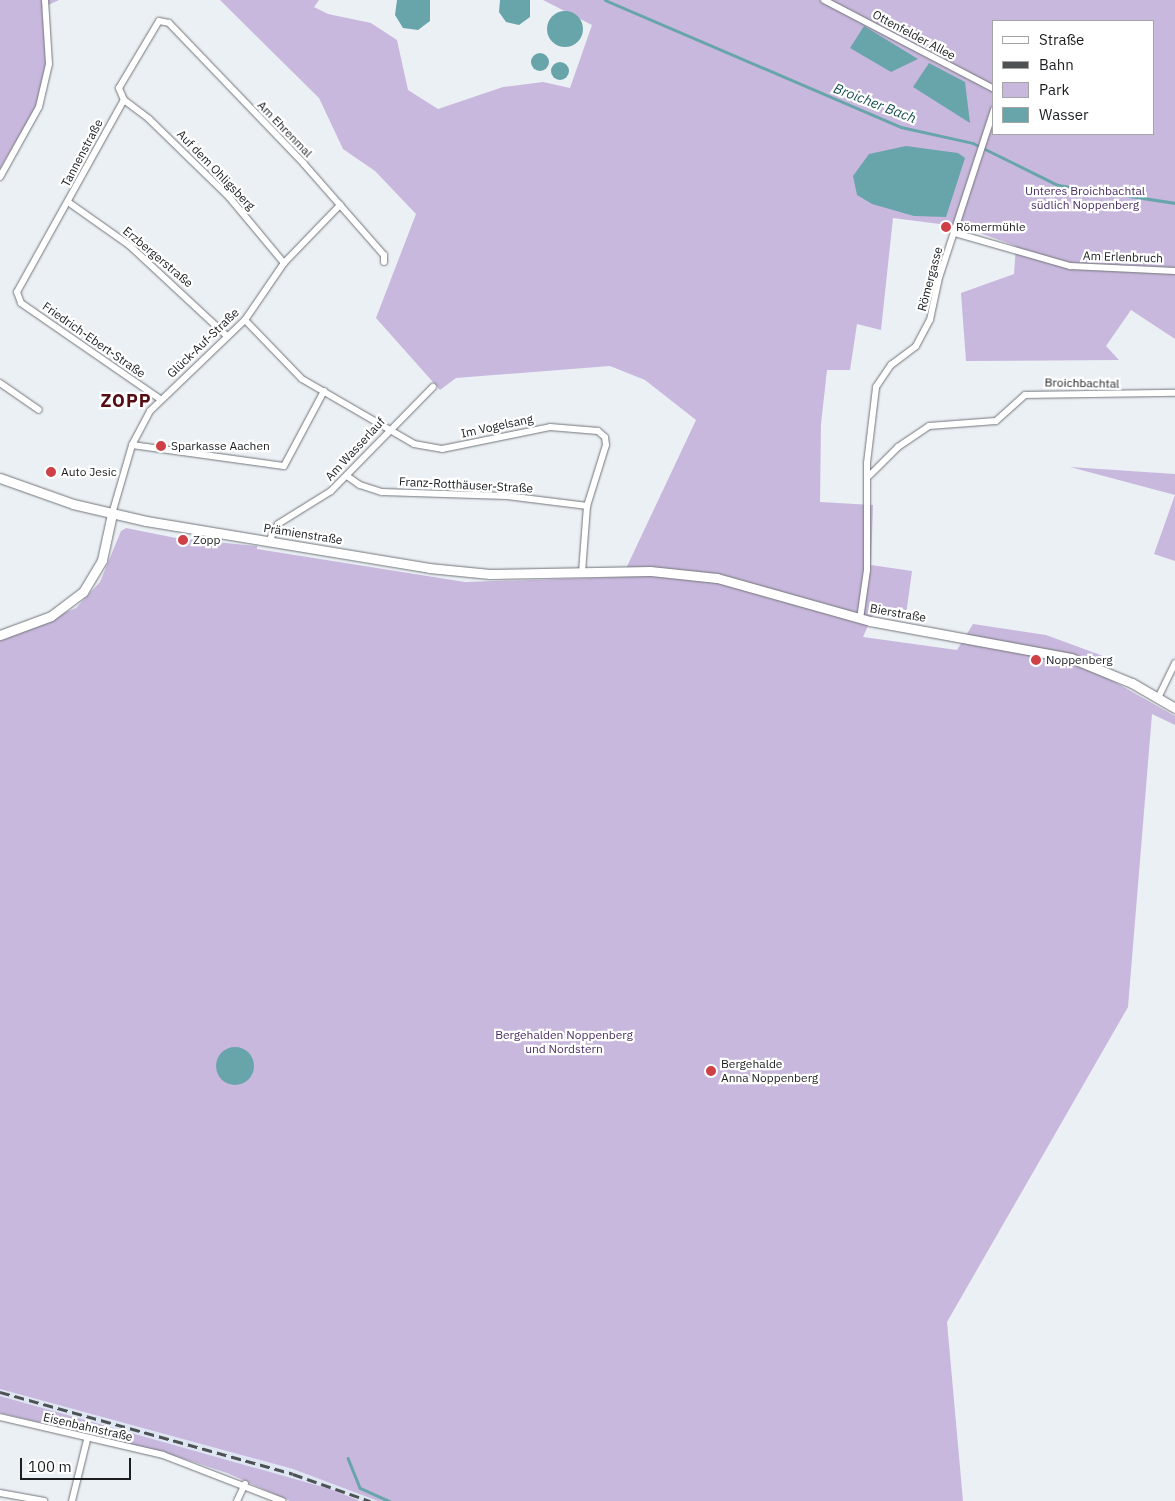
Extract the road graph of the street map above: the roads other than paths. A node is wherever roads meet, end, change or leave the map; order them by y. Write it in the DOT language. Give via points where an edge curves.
graph roads {
  1 [pos="45,0"];
  2 [pos="824,0"];
  3 [pos="159,21"];
  4 [pos="992,88"];
  5 [pos="124,100"];
  6 [pos="992,115"];
  7 [pos="0,177"];
  8 [pos="68,202"];
  9 [pos="340,205"];
  10 [pos="955,233"];
  11 [pos="384,262"];
  12 [pos="284,263"];
  13 [pos="1175,271"];
  14 [pos="17,297"];
  15 [pos="246,320"];
  16 [pos="227,336"];
  17 [pos="0,384"];
  18 [pos="433,387"];
  19 [pos="324,391"];
  20 [pos="1175,393"];
  21 [pos="160,399"];
  22 [pos="39,410"];
  23 [pos="388,430"];
  24 [pos="132,445"];
  25 [pos="347,476"];
  26 [pos="869,476"];
  27 [pos="0,478"];
  28 [pos="588,506"];
  29 [pos="112,514"];
  30 [pos="269,541"];
  31 [pos="608,572"];
  32 [pos="582,573"];
  33 [pos="860,619"];
  34 [pos="0,635"];
  35 [pos="1175,663"];
  36 [pos="1158,698"];
  37 [pos="1175,708"];
  38 [pos="0,1418"];
  39 [pos="88,1440"];
  40 [pos="245,1484"];
  41 [pos="0,1493"];
  42 [pos="44,1501"];
  43 [pos="72,1501"];
  44 [pos="236,1501"];
  45 [pos="282,1501"];
  1 -- 7 [label="street" via="49,64 39,107"];
  2 -- 4 [label="street, Ottenfelder Allee"];
  3 -- 5 [label="street, Tannenstraße" via="119,88"];
  3 -- 9 [label="street, Am Ehrenmal" via="176,30"];
  5 -- 8 [label="street, Tannenstraße"];
  5 -- 12 [label="street, Auf dem Ohligsberg" via="149,119 229,197"];
  6 -- 10 [label="street, Römergasse"];
  8 -- 14 [label="street, Tannenstraße" via="20,285"];
  8 -- 16 [label="street, Erzbergerstraße" via="129,244"];
  9 -- 11 [label="street, Am Ehrenmal" via="384,255"];
  9 -- 12 [label="street, Glück-Auf-Straße"];
  10 -- 13 [label="street, Am Erlenbruch" via="1070,266"];
  10 -- 26 [label="street, Römergasse" via="930,320 916,346 890,365 876,387"];
  12 -- 15 [label="street, Glück-Auf-Straße"];
  14 -- 21 [label="street, Friedrich-Ebert-Straße"];
  15 -- 16 [label="street, Glück-Auf-Straße"];
  15 -- 19 [label="street" via="285,364"];
  16 -- 21 [label="street, Glück-Auf-Straße"];
  17 -- 22 [label="street"];
  18 -- 23 [label="street, Am Wasserlauf"];
  19 -- 23 [label="street"];
  19 -- 24 [label="street" via="284,466"];
  20 -- 26 [label="street, Broichbachtal" via="1024,395 996,421 929,426 898,447"];
  21 -- 24 [label="street, Glück-Auf-Straße"];
  23 -- 25 [label="street, Am Wasserlauf"];
  23 -- 28 [label="street, Im Vogelsang" via="414,444 442,449 550,427 598,430 605,437 606,444"];
  24 -- 29 [label="street, Glück-Auf-Straße"];
  25 -- 28 [label="street, Franz-Rotthäuser-Straße" via="360,486 382,492 507,496"];
  25 -- 30 [label="street, Am Wasserlauf" via="278,524"];
  26 -- 33 [label="street, Römergasse" via="867,570"];
  27 -- 29 [label="main road, Prämienstraße"];
  28 -- 32 [label="street"];
  29 -- 30 [label="main road, Prämienstraße"];
  29 -- 34 [label="main road" via="102,560 83,592 51,616"];
  30 -- 32 [label="main road, Prämienstraße" via="459,572"];
  31 -- 32 [label="main road, Prämienstraße"];
  31 -- 33 [label="main road, Bierstraße" via="675,572 717,578"];
  33 -- 36 [label="main road, Bierstraße" via="1071,658"];
  35 -- 36 [label="street"];
  36 -- 37 [label="main road, Bierstraße"];
  38 -- 39 [label="street, Eisenbahnstraße"];
  39 -- 40 [label="street, Eisenbahnstraße" via="163,1456"];
  39 -- 43 [label="street"];
  40 -- 44 [label="street"];
  40 -- 45 [label="street, Eisenbahnstraße"];
  41 -- 42 [label="street"];
}
